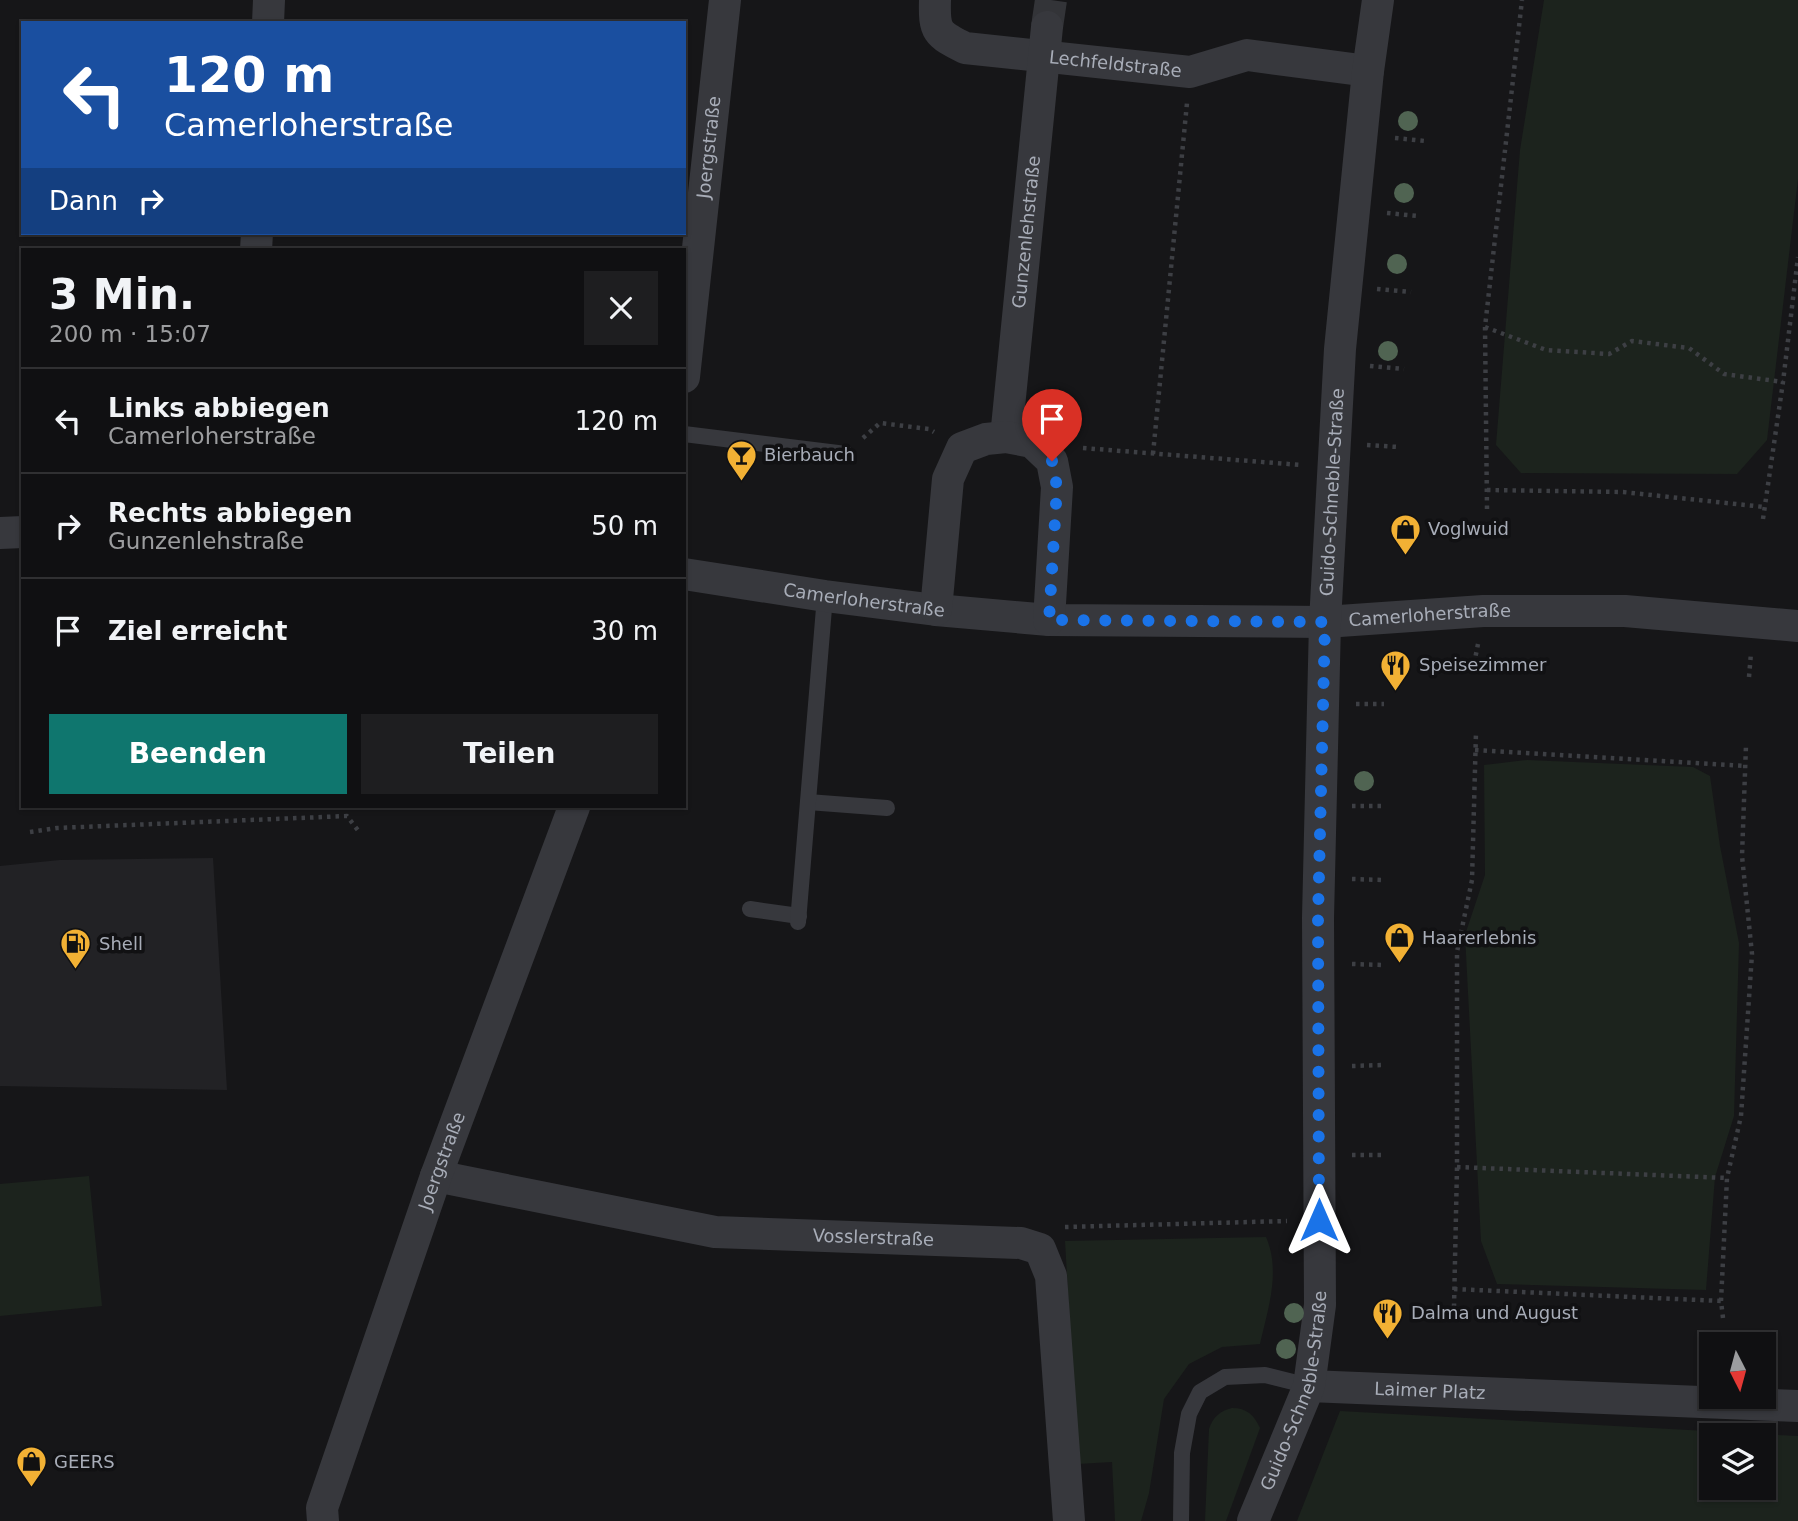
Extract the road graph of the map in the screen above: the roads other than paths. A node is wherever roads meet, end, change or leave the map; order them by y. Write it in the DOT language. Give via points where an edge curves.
graph roads {
  1 [pos="269,0"];
  2 [pos="725,0"];
  3 [pos="935,0"];
  4 [pos="1378,0"];
  5 [pos="268,21"];
  6 [pos="1045,42"];
  7 [pos="1368,71"];
  8 [pos="686,359"];
  9 [pos="686,434"];
  10 [pos="1006,437"];
  11 [pos="846,454"];
  12 [pos="21,532"];
  13 [pos="0,533"];
  14 [pos="686,574"];
  15 [pos="825,596"];
  16 [pos="936,610"];
  17 [pos="1049,620"];
  18 [pos="1325,622"];
  19 [pos="1798,626"];
  20 [pos="808,802"];
  21 [pos="574,808"];
  22 [pos="887,808"];
  23 [pos="750,909"];
  24 [pos="436,1176"];
  25 [pos="1309,1386"];
  26 [pos="1798,1406"];
  27 [pos="323,1521"];
  28 [pos="1069,1521"];
  29 [pos="1181,1521"];
  30 [pos="1253,1521"];
  1 -- 5 [label="street"];
  2 -- 8 [label="street, Joergstraße"];
  3 -- 6 [label="street, Lechfeldstraße" via="934,23 944,38 965,48"];
  4 -- 7 [label="street, Guido-Schneble-Straße"];
  6 -- 7 [label="street, Lechfeldstraße" via="1190,72 1247,55"];
  6 -- 10 [label="street, Gunzenlehstraße"];
  7 -- 18 [label="street, Guido-Schneble-Straße" via="1340,349"];
  9 -- 11 [label="lane"];
  10 -- 16 [label="street" via="962,448 947,479"];
  10 -- 17 [label="street" via="1032,442 1052,461 1057,487"];
  12 -- 13 [label="street"];
  14 -- 15 [label="street, Camerloherstraße"];
  15 -- 16 [label="street, Camerloherstraße"];
  15 -- 20 [label="lane"];
  16 -- 17 [label="street, Camerloherstraße"];
  17 -- 18 [label="street, Camerloherstraße"];
  18 -- 19 [label="street, Camerloherstraße" via="1483,611 1612,611"];
  18 -- 25 [label="street, Guido-Schneble-Straße" via="1318,918 1320,1305"];
  20 -- 22 [label="lane"];
  20 -- 23 [label="lane" via="798,919"];
  21 -- 24 [label="street, Joergstraße"];
  24 -- 27 [label="street, Joergstraße" via="322,1508"];
  24 -- 28 [label="street, Vosslerstraße" via="715,1232 1021,1243 1040,1249 1052,1276"];
  25 -- 26 [label="street, Laimer Platz"];
  25 -- 29 [label="lane, Laimer Platz" via="1265,1375 1225,1377 1200,1392 1189,1414 1182,1453"];
  25 -- 30 [label="street, Guido-Schneble-Straße"];
}
